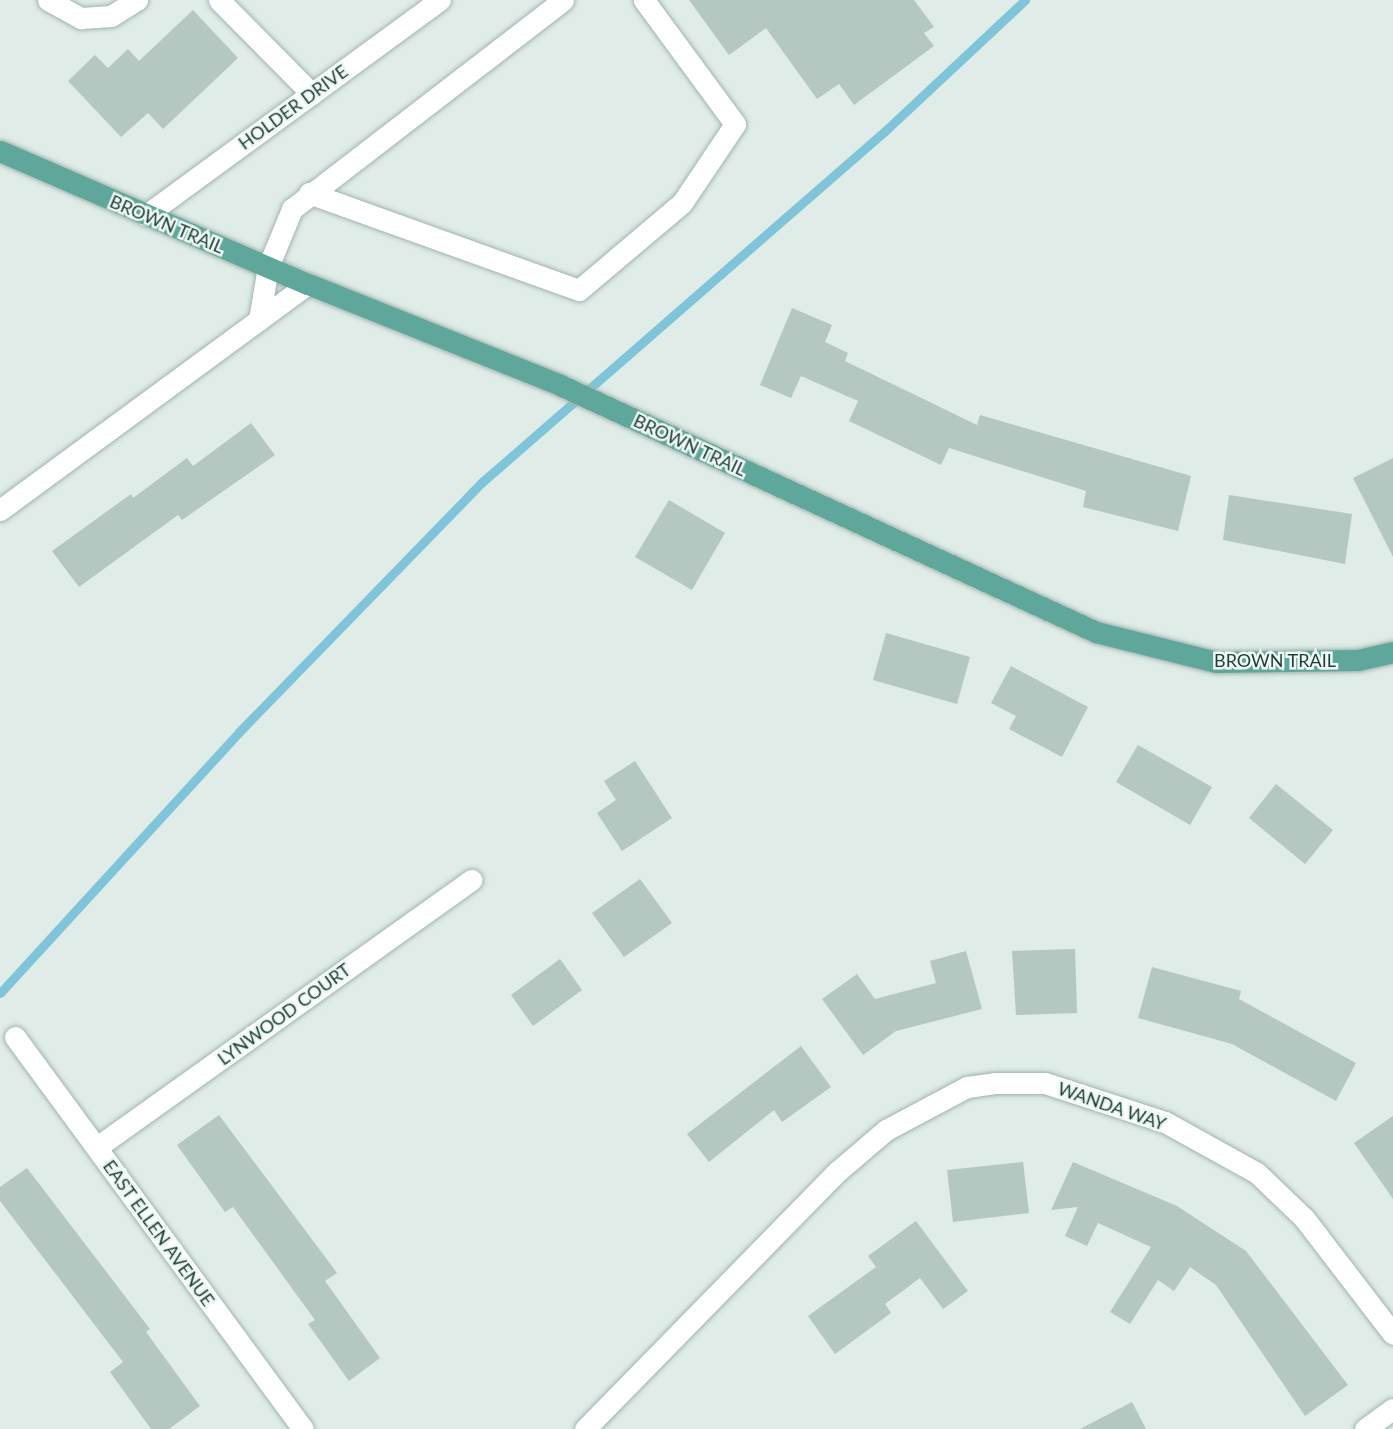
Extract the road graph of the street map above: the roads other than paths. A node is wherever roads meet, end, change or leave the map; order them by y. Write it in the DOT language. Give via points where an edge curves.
graph roads {
  1 [pos="48,0"];
  2 [pos="137,0"];
  3 [pos="219,0"];
  4 [pos="440,0"];
  5 [pos="563,0"];
  6 [pos="644,0"];
  7 [pos="312,94"];
  8 [pos="0,151"];
  9 [pos="309,193"];
  10 [pos="146,215"];
  11 [pos="268,267"];
  12 [pos="308,284"];
  13 [pos="259,320"];
  14 [pos="0,510"];
  15 [pos="1393,652"];
  16 [pos="472,880"];
  17 [pos="15,1037"];
  18 [pos="97,1147"];
  19 [pos="1393,1334"];
  20 [pos="1393,1409"];
  21 [pos="303,1429"];
  22 [pos="585,1429"];
  23 [pos="1365,1429"];
  1 -- 2 [label="street" via="81,19 111,16"];
  3 -- 7 [label="street"];
  4 -- 7 [label="street, HOLDER DRIVE"];
  5 -- 9 [label="street"];
  6 -- 9 [label="street" via="735,124 682,203 579,290"];
  7 -- 10 [label="street, HOLDER DRIVE"];
  8 -- 10 [label="main road, BROWN TRAIL"];
  9 -- 11 [label="street" via="292,209"];
  10 -- 11 [label="main road, BROWN TRAIL"];
  11 -- 12 [label="main road, BROWN TRAIL"];
  11 -- 13 [label="street"];
  12 -- 13 [label="street"];
  12 -- 15 [label="main road, BROWN TRAIL" via="560,385 1096,632 1216,662 1359,660"];
  13 -- 14 [label="street"];
  16 -- 18 [label="street, LYNWOOD COURT"];
  17 -- 18 [label="street, EAST ELLEN AVENUE"];
  18 -- 21 [label="street, EAST ELLEN AVENUE"];
  19 -- 22 [label="street, WANDA WAY" via="1304,1218 1257,1173 1165,1122 1045,1083 995,1083 967,1087 886,1130 838,1171"];
  20 -- 23 [label="street"];
}
